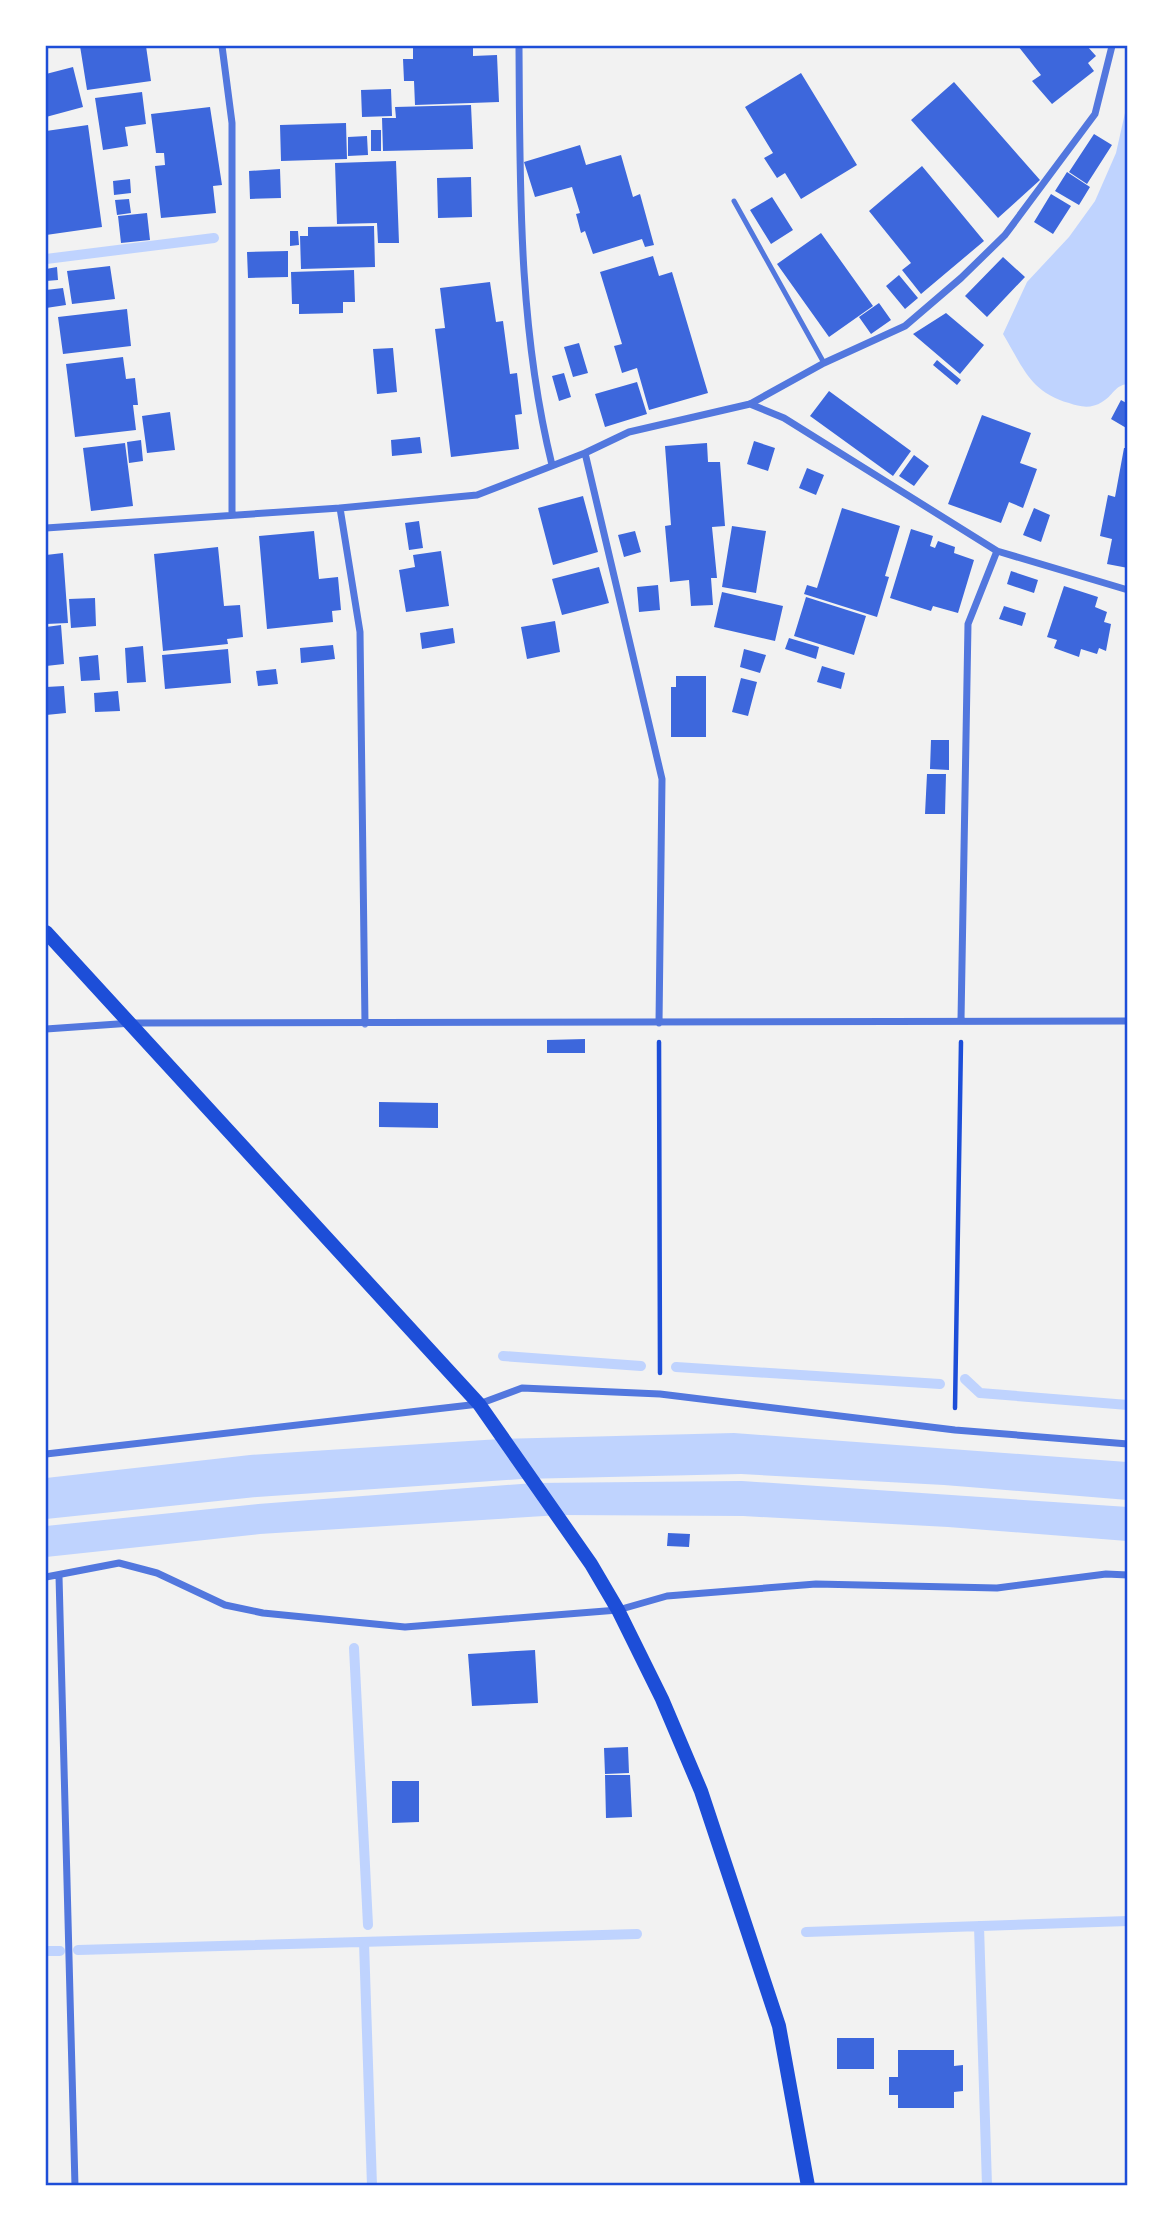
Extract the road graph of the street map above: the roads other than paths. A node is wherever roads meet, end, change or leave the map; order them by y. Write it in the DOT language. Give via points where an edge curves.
graph roads {
  1 [pos="222,46"];
  2 [pos="519,46"];
  3 [pos="1112,46"];
  4 [pos="734,201"];
  5 [pos="824,363"];
  6 [pos="750,404"];
  7 [pos="585,453"];
  8 [pos="552,465"];
  9 [pos="340,508"];
  10 [pos="232,515"];
  11 [pos="46,528"];
  12 [pos="997,551"];
  13 [pos="1128,590"];
  14 [pos="46,932"];
  15 [pos="961,1020"];
  16 [pos="1128,1021"];
  17 [pos="132,1023"];
  18 [pos="659,1023"];
  19 [pos="365,1024"];
  20 [pos="46,1029"];
  21 [pos="479,1404"];
  22 [pos="1128,1444"];
  23 [pos="46,1454"];
  24 [pos="1128,1575"];
  25 [pos="59,1576"];
  26 [pos="46,1577"];
  27 [pos="618,1610"];
  28 [pos="75,2186"];
  29 [pos="808,2186"];
  1 -- 10 [label="street" via="232,123"];
  2 -- 8 [label="street" via="520,244 540,416"];
  3 -- 5 [label="street" via="1095,114 1005,235 905,326"];
  4 -- 5 [label="lane"];
  5 -- 6 [label="street"];
  6 -- 7 [label="street" via="629,432"];
  6 -- 12 [label="street" via="784,418"];
  7 -- 8 [label="street"];
  7 -- 18 [label="street" via="662,779"];
  8 -- 9 [label="street" via="477,495"];
  9 -- 10 [label="street"];
  9 -- 19 [label="street" via="360,632"];
  10 -- 11 [label="street"];
  12 -- 13 [label="street"];
  12 -- 15 [label="street" via="968,624"];
  14 -- 17 [label="main road"];
  15 -- 16 [label="street"];
  15 -- 18 [label="street"];
  17 -- 19 [label="street"];
  17 -- 20 [label="street"];
  17 -- 21 [label="main road"];
  18 -- 19 [label="street"];
  21 -- 22 [label="street" via="522,1388 660,1394 955,1430"];
  21 -- 23 [label="street"];
  21 -- 27 [label="main road"];
  24 -- 27 [label="street" via="997,1588 816,1584 667,1596"];
  25 -- 26 [label="street"];
  25 -- 27 [label="street" via="119,1563 157,1573 225,1605 405,1627"];
  25 -- 28 [label="street"];
  27 -- 29 [label="main road" via="701,1791 747,1923 779,2026"];
}
